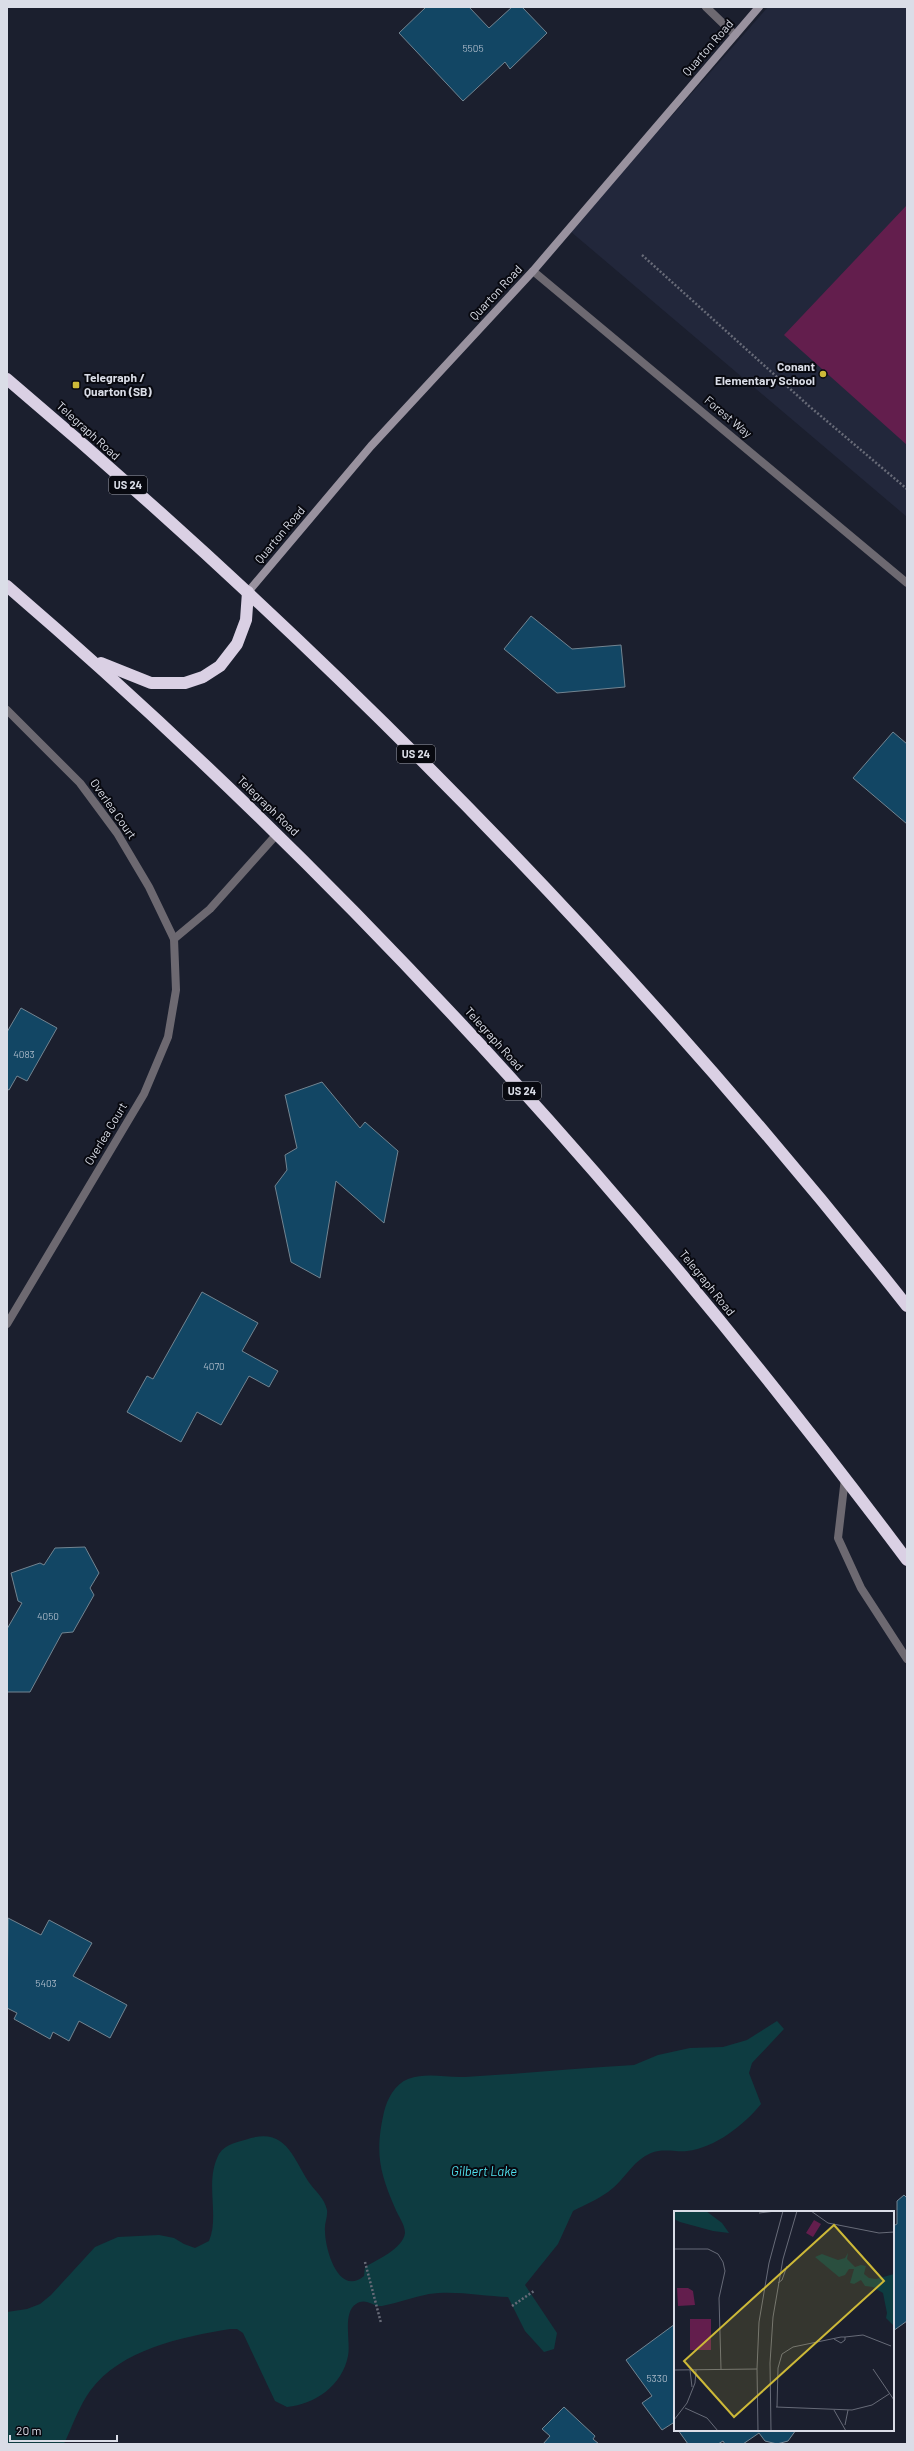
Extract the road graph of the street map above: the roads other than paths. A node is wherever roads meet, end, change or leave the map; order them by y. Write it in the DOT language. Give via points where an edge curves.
graph roads {
  1 [pos="706,7"];
  2 [pos="759,7"];
  3 [pos="736,35"];
  4 [pos="534,270"];
  5 [pos="7,379"];
  6 [pos="907,584"];
  7 [pos="7,586"];
  8 [pos="248,592"];
  9 [pos="94,661"];
  10 [pos="7,710"];
  11 [pos="277,834"];
  12 [pos="174,940"];
  13 [pos="907,1306"];
  14 [pos="7,1324"];
  15 [pos="845,1477"];
  16 [pos="907,1560"];
  17 [pos="907,1659"];
  1 -- 3 [label="street"];
  2 -- 3 [label="street, Quarton Road"];
  3 -- 4 [label="street, Quarton Road"];
  4 -- 6 [label="street, Forest Way"];
  4 -- 8 [label="street, Quarton Road" via="371,446"];
  5 -- 8 [label="highway, Telegraph Road / US 24"];
  7 -- 9 [label="highway, Telegraph Road / US 24"];
  8 -- 9 [label="highway" via="246,620 237,644 220,666 203,677 186,683 150,683"];
  8 -- 13 [label="highway, Telegraph Road / US 24" via="406,744 579,921 778,1147"];
  9 -- 11 [label="highway, Telegraph Road / US 24"];
  10 -- 12 [label="street, Overlea Court" via="80,783 117,833 149,887"];
  11 -- 12 [label="street" via="210,909"];
  11 -- 15 [label="highway, Telegraph Road / US 24" via="471,1033 579,1154 681,1273"];
  12 -- 14 [label="street, Overlea Court" via="176,990 168,1037 144,1094"];
  15 -- 16 [label="highway, Telegraph Road / US 24"];
  15 -- 17 [label="street" via="838,1538 861,1588"];
}
